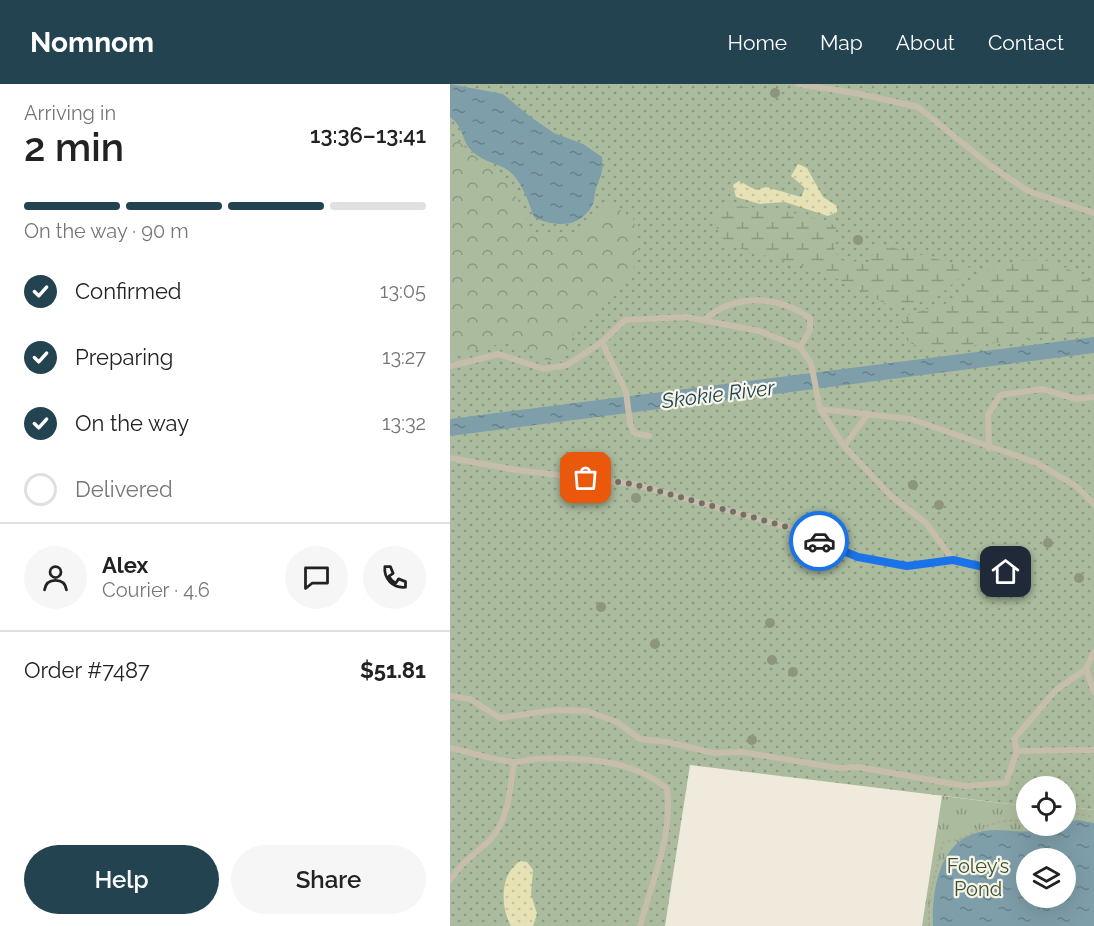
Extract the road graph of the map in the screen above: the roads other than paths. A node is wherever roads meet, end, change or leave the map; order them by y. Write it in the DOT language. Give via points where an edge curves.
graph roads {
  1 [pos="798,84"];
  2 [pos="1094,213"];
  3 [pos="704,320"];
  4 [pos="602,342"];
  5 [pos="801,347"];
  6 [pos="450,366"];
  7 [pos="1094,397"];
  8 [pos="820,409"];
  9 [pos="868,414"];
  10 [pos="649,436"];
  11 [pos="844,446"];
  12 [pos="989,448"];
  13 [pos="450,458"];
  14 [pos="1094,504"];
  15 [pos="953,560"];
  16 [pos="1006,572"];
  17 [pos="1094,652"];
  18 [pos="1086,669"];
  19 [pos="1094,692"];
  20 [pos="450,696"];
  21 [pos="450,748"];
  22 [pos="1094,750"];
  23 [pos="1017,751"];
  24 [pos="514,762"];
  25 [pos="450,880"];
  26 [pos="640,926"];
  1 -- 2 [label="lane" via="918,106 1028,191"];
  3 -- 4 [label="lane" via="625,320"];
  3 -- 5 [label="lane" via="759,331"];
  3 -- 5 [label="lane" via="731,302 771,302 799,310 810,318 810,330"];
  4 -- 6 [label="lane" via="567,365 544,369 499,354"];
  4 -- 10 [label="lane" via="626,392 634,433"];
  5 -- 8 [label="lane" via="811,363"];
  7 -- 12 [label="lane" via="1076,399 1042,389 1000,395 988,415"];
  8 -- 9 [label="lane"];
  8 -- 11 [label="lane"];
  9 -- 11 [label="lane"];
  9 -- 12 [label="lane" via="911,419"];
  11 -- 15 [label="lane" via="891,496 926,523"];
  12 -- 14 [label="lane" via="1037,463 1076,486"];
  13 -- 15 [label="lane" via="633,484 784,526 858,557 907,566"];
  15 -- 16 [label="lane"];
  17 -- 18 [label="lane"];
  18 -- 19 [label="lane"];
  18 -- 23 [label="lane" via="1056,690 1014,740"];
  20 -- 23 [label="lane" via="470,699 500,718 555,710 587,711 617,722 640,739 714,753 742,752 838,768 858,767 965,786 1006,783"];
  21 -- 24 [label="lane"];
  22 -- 23 [label="lane"];
  24 -- 25 [label="lane" via="502,824"];
  24 -- 26 [label="lane" via="579,760 626,766 653,776 667,789 670,812 664,843"];
}
